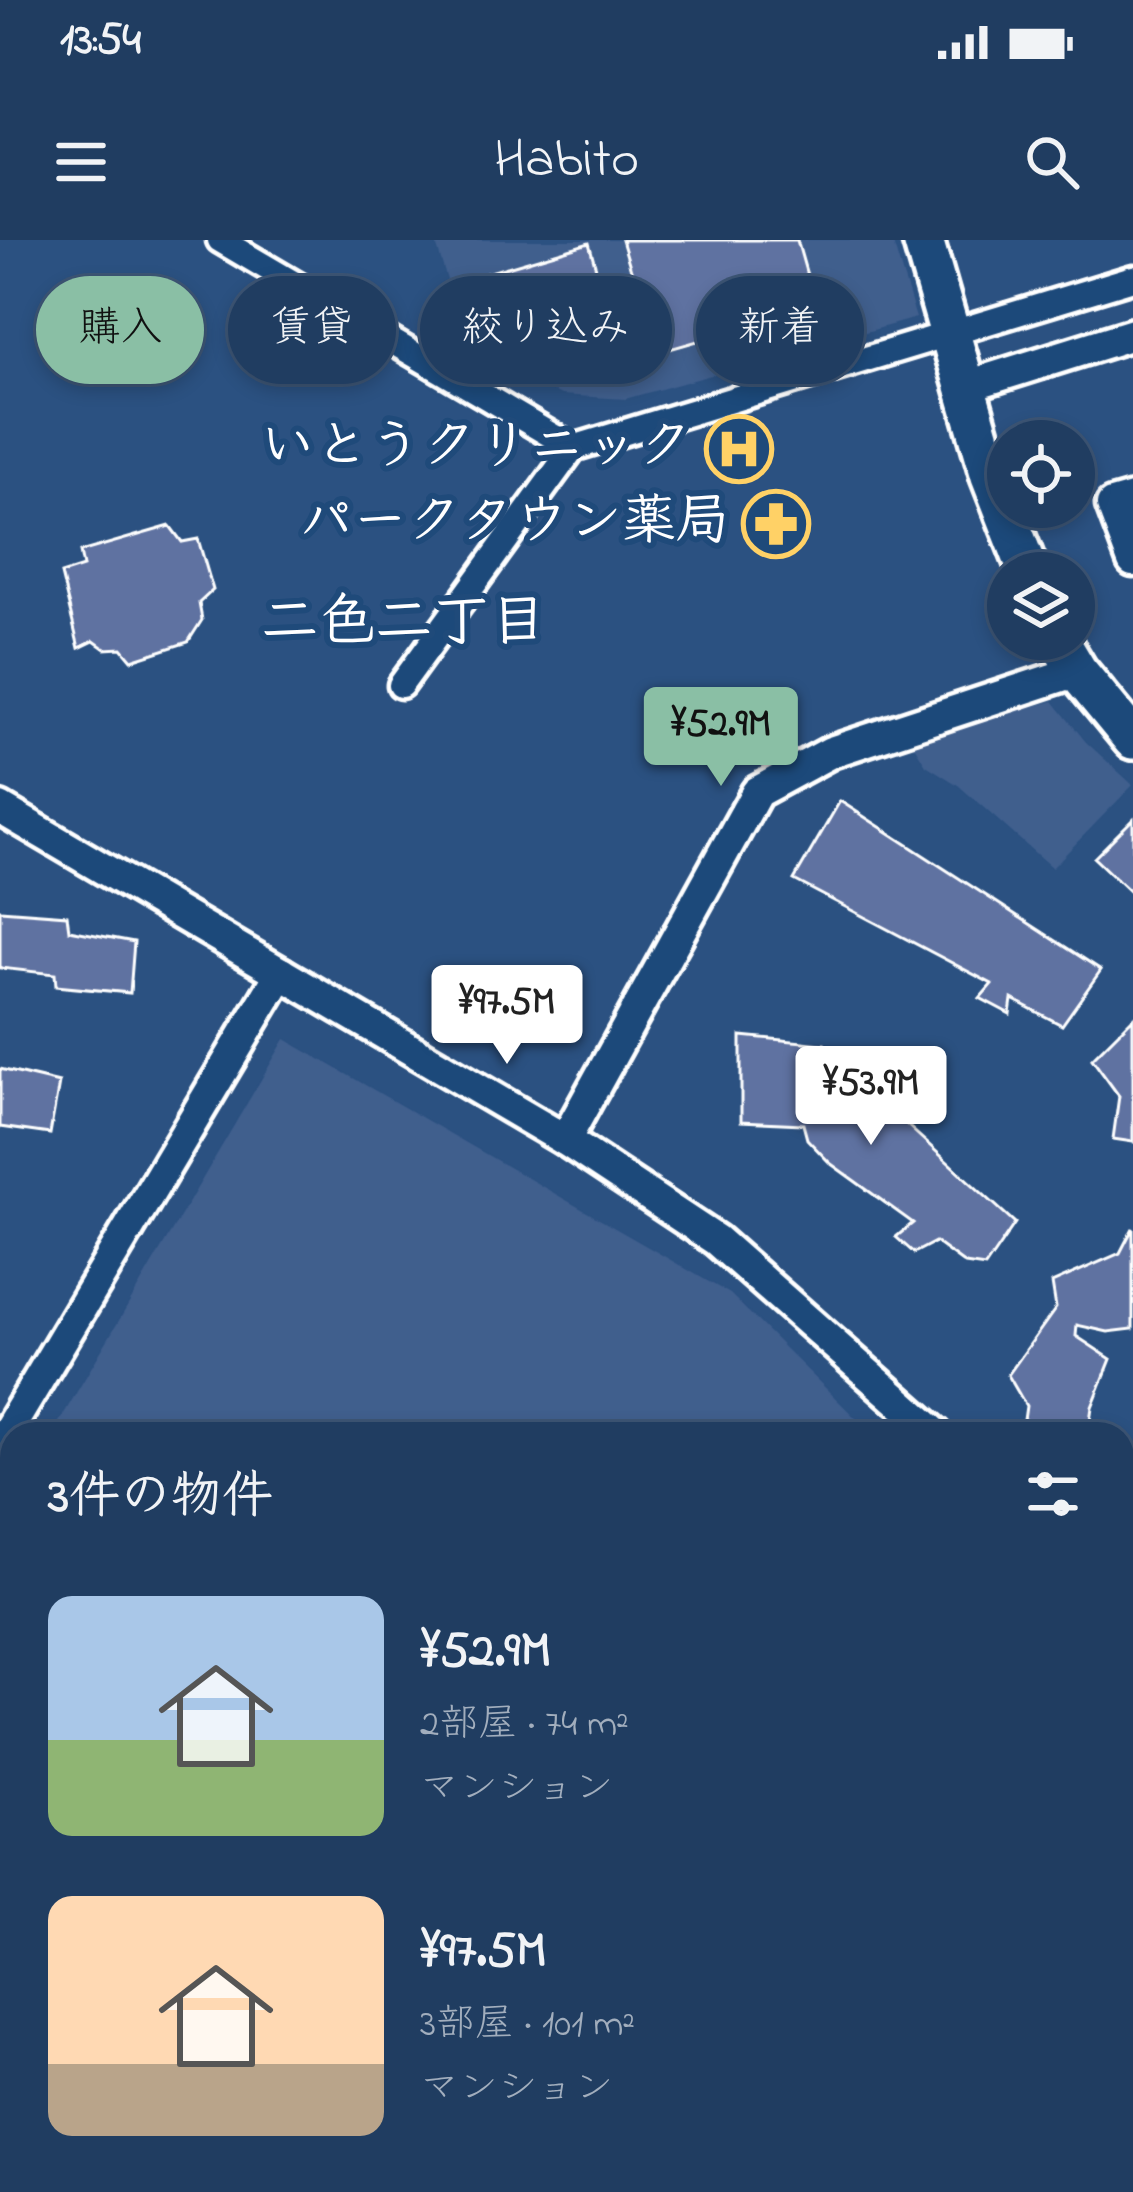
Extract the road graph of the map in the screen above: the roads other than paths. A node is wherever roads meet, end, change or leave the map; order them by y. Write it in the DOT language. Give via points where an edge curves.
graph roads {
  1 [pos="220,240"];
  2 [pos="923,240"];
  3 [pos="1133,278"];
  4 [pos="1133,334"];
  5 [pos="952,335"];
  6 [pos="967,386"];
  7 [pos="573,448"];
  8 [pos="1133,499"];
  9 [pos="1021,552"];
  10 [pos="1133,562"];
  11 [pos="1056,660"];
  12 [pos="1072,660"];
  13 [pos="401,685"];
  14 [pos="1133,739"];
  15 [pos="0,808"];
  16 [pos="281,973"];
  17 [pos="565,1140"];
  18 [pos="13,1422"];
  19 [pos="922,1422"];
  1 -- 7 [label="street"];
  2 -- 5 [label="street"];
  3 -- 5 [label="street"];
  4 -- 6 [label="street"];
  5 -- 6 [label="street"];
  5 -- 7 [label="street"];
  6 -- 9 [label="street"];
  7 -- 13 [label="street"];
  8 -- 10 [label="street" via="1112,505"];
  11 -- 17 [label="street" via="831,752 757,792"];
  12 -- 14 [label="street"];
  15 -- 16 [label="street"];
  16 -- 17 [label="street"];
  16 -- 18 [label="street"];
  17 -- 19 [label="street" via="716,1240"];
}
